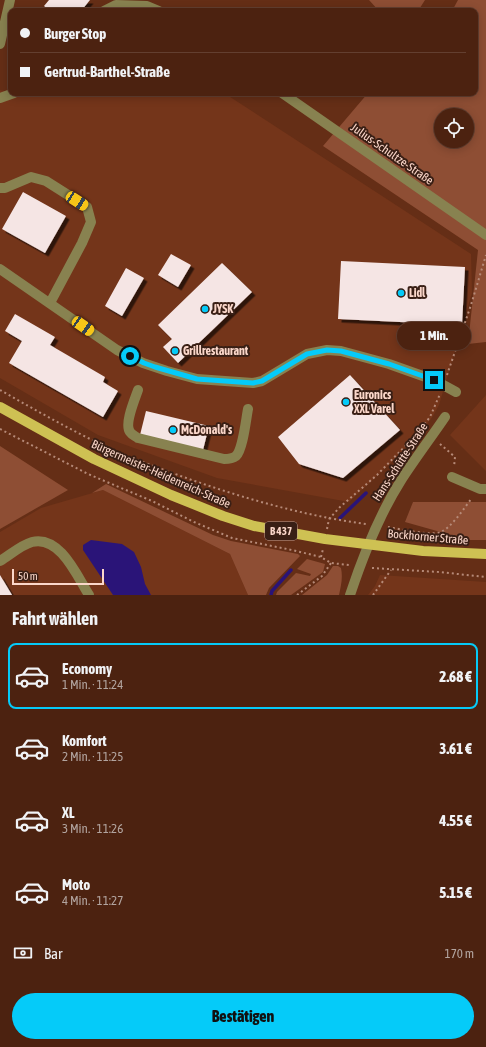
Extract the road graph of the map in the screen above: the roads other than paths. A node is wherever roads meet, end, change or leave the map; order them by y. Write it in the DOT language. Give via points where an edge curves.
graph roads {
  1 [pos="110,8"];
  2 [pos="151,8"];
  3 [pos="8,9"];
  4 [pos="0,44"];
  5 [pos="286,96"];
  6 [pos="0,188"];
  7 [pos="486,235"];
  8 [pos="0,269"];
  9 [pos="50,304"];
  10 [pos="138,390"];
  11 [pos="456,392"];
  12 [pos="0,407"];
  13 [pos="248,408"];
  14 [pos="445,417"];
  15 [pos="452,477"];
  16 [pos="483,489"];
  17 [pos="368,545"];
  18 [pos="486,554"];
  19 [pos="0,561"];
  20 [pos="89,595"];
  21 [pos="350,595"];
  1 -- 2 [label="street" via="116,5"];
  3 -- 4 [label="street"];
  5 -- 7 [label="street, Julius-Schultze-Straße"];
  6 -- 9 [label="street" via="31,177 46,180 87,207 91,222"];
  8 -- 9 [label="street"];
  9 -- 11 [label="street" via="117,350 144,363 197,379 253,383 262,381 307,354 327,350 341,351 389,364 444,384"];
  10 -- 13 [label="street" via="128,420 131,434 138,438 224,459 231,459 240,449"];
  12 -- 17 [label="main road, Bürgermeister-Heidenreich-Straße / B 437" via="94,459 222,516 254,526"];
  14 -- 17 [label="street, Hans-Schütte-Straße" via="399,483"];
  15 -- 16 [label="street"];
  17 -- 18 [label="main road, Bockhorner Straße / B 437"];
  17 -- 21 [label="street, Hans-Schütte-Straße"];
  19 -- 20 [label="street" via="32,542 48,543 64,555"];
}
